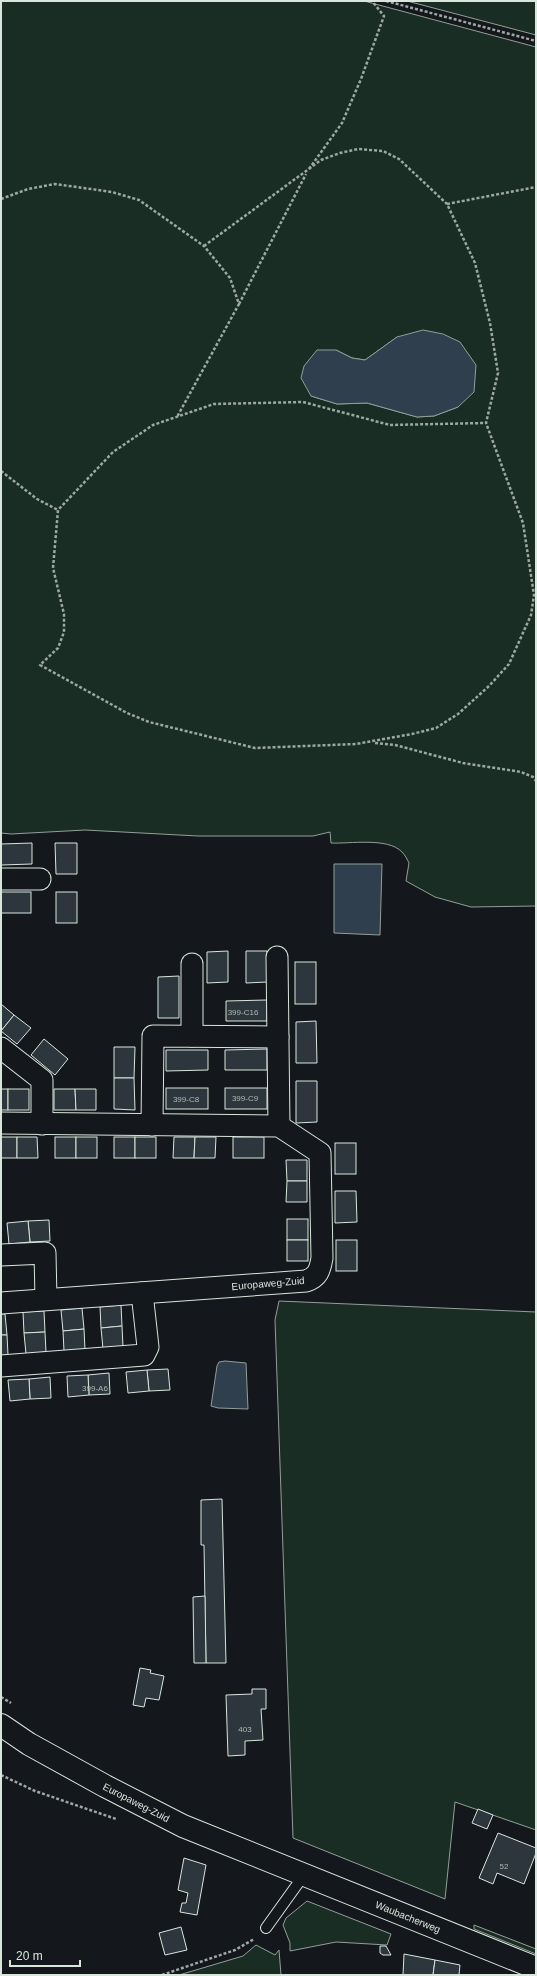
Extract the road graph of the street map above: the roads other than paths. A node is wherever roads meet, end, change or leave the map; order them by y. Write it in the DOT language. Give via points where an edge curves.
graph roads {
  1 [pos="1,879"];
  2 [pos="40,879"];
  3 [pos="277,956"];
  4 [pos="192,964"];
  5 [pos="192,1036"];
  6 [pos="278,1037"];
  7 [pos="1,1048"];
  8 [pos="1,1123"];
  9 [pos="42,1124"];
  10 [pos="152,1125"];
  11 [pos="279,1126"];
  12 [pos="1,1255"];
  13 [pos="142,1293"];
  14 [pos="46,1299"];
  15 [pos="1,1303"];
  16 [pos="1,1366"];
  17 [pos="1,1725"];
  18 [pos="280,1865"];
  19 [pos="304,1875"];
  20 [pos="266,1928"];
  21 [pos="536,1968"];
  1 -- 2 [label="street"];
  3 -- 6 [label="street"];
  4 -- 5 [label="street"];
  5 -- 6 [label="street"];
  5 -- 10 [label="street" via="153,1036"];
  6 -- 11 [label="street"];
  7 -- 9 [label="street" via="42,1080"];
  8 -- 9 [label="street"];
  9 -- 10 [label="street"];
  10 -- 11 [label="street"];
  11 -- 13 [label="street, Europaweg-Zuid" via="320,1153 322,1258 316,1276 306,1281"];
  12 -- 14 [label="street" via="45,1253"];
  13 -- 14 [label="street, Europaweg-Zuid"];
  13 -- 16 [label="street" via="148,1347 144,1355"];
  14 -- 15 [label="street, Europaweg-Zuid"];
  17 -- 18 [label="street, Europaweg-Zuid" via="105,1786 183,1826"];
  18 -- 19 [label="street, Waubacherweg"];
  19 -- 20 [label="lane"];
  19 -- 21 [label="street, Waubacherweg"];
}
